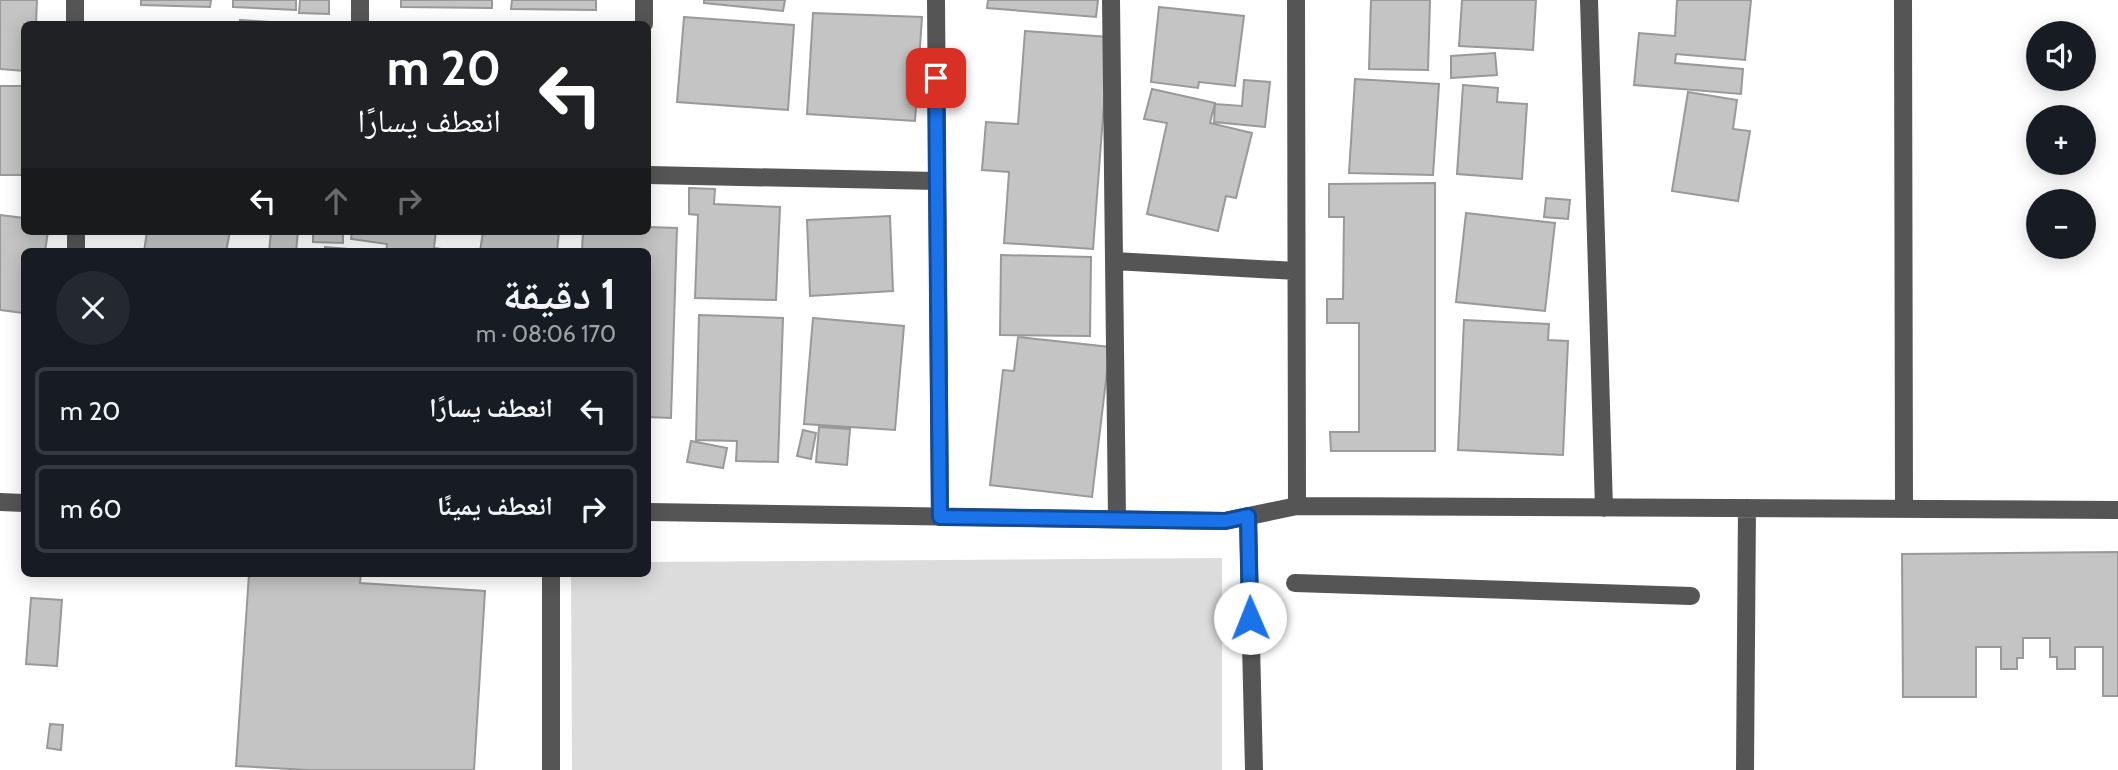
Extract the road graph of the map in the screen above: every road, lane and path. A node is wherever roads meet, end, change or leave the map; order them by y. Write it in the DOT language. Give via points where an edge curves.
graph roads {
  1 [pos="75,0"];
  2 [pos="360,0"];
  3 [pos="644,0"];
  4 [pos="936,0"];
  5 [pos="1111,0"];
  6 [pos="1296,0"];
  7 [pos="1588,0"];
  8 [pos="1903,0"];
  9 [pos="75,21"];
  10 [pos="360,21"];
  11 [pos="644,21"];
  12 [pos="651,175"];
  13 [pos="937,181"];
  14 [pos="1114,261"];
  15 [pos="1296,271"];
  16 [pos="0,502"];
  17 [pos="21,503"];
  18 [pos="1297,506"];
  19 [pos="1605,508"];
  20 [pos="1747,508"];
  21 [pos="1904,509"];
  22 [pos="2118,510"];
  23 [pos="651,512"];
  24 [pos="1248,516"];
  25 [pos="940,517"];
  26 [pos="1117,519"];
  27 [pos="551,577"];
  28 [pos="1295,583"];
  29 [pos="1691,596"];
  30 [pos="551,770"];
  31 [pos="1254,770"];
  32 [pos="1745,770"];
  1 -- 9 [label="street"];
  2 -- 10 [label="street"];
  3 -- 11 [label="street"];
  4 -- 13 [label="street"];
  5 -- 14 [label="street"];
  6 -- 15 [label="street"];
  7 -- 19 [label="street"];
  8 -- 21 [label="street"];
  12 -- 13 [label="street"];
  13 -- 25 [label="street"];
  14 -- 15 [label="street"];
  14 -- 26 [label="street"];
  15 -- 18 [label="street"];
  16 -- 17 [label="street"];
  18 -- 19 [label="street"];
  18 -- 24 [label="street"];
  19 -- 20 [label="street"];
  20 -- 21 [label="street"];
  20 -- 32 [label="street"];
  21 -- 22 [label="street"];
  23 -- 25 [label="street"];
  24 -- 26 [label="street" via="1225,521"];
  24 -- 31 [label="street"];
  25 -- 26 [label="street"];
  27 -- 30 [label="street"];
  28 -- 29 [label="street"];
}
